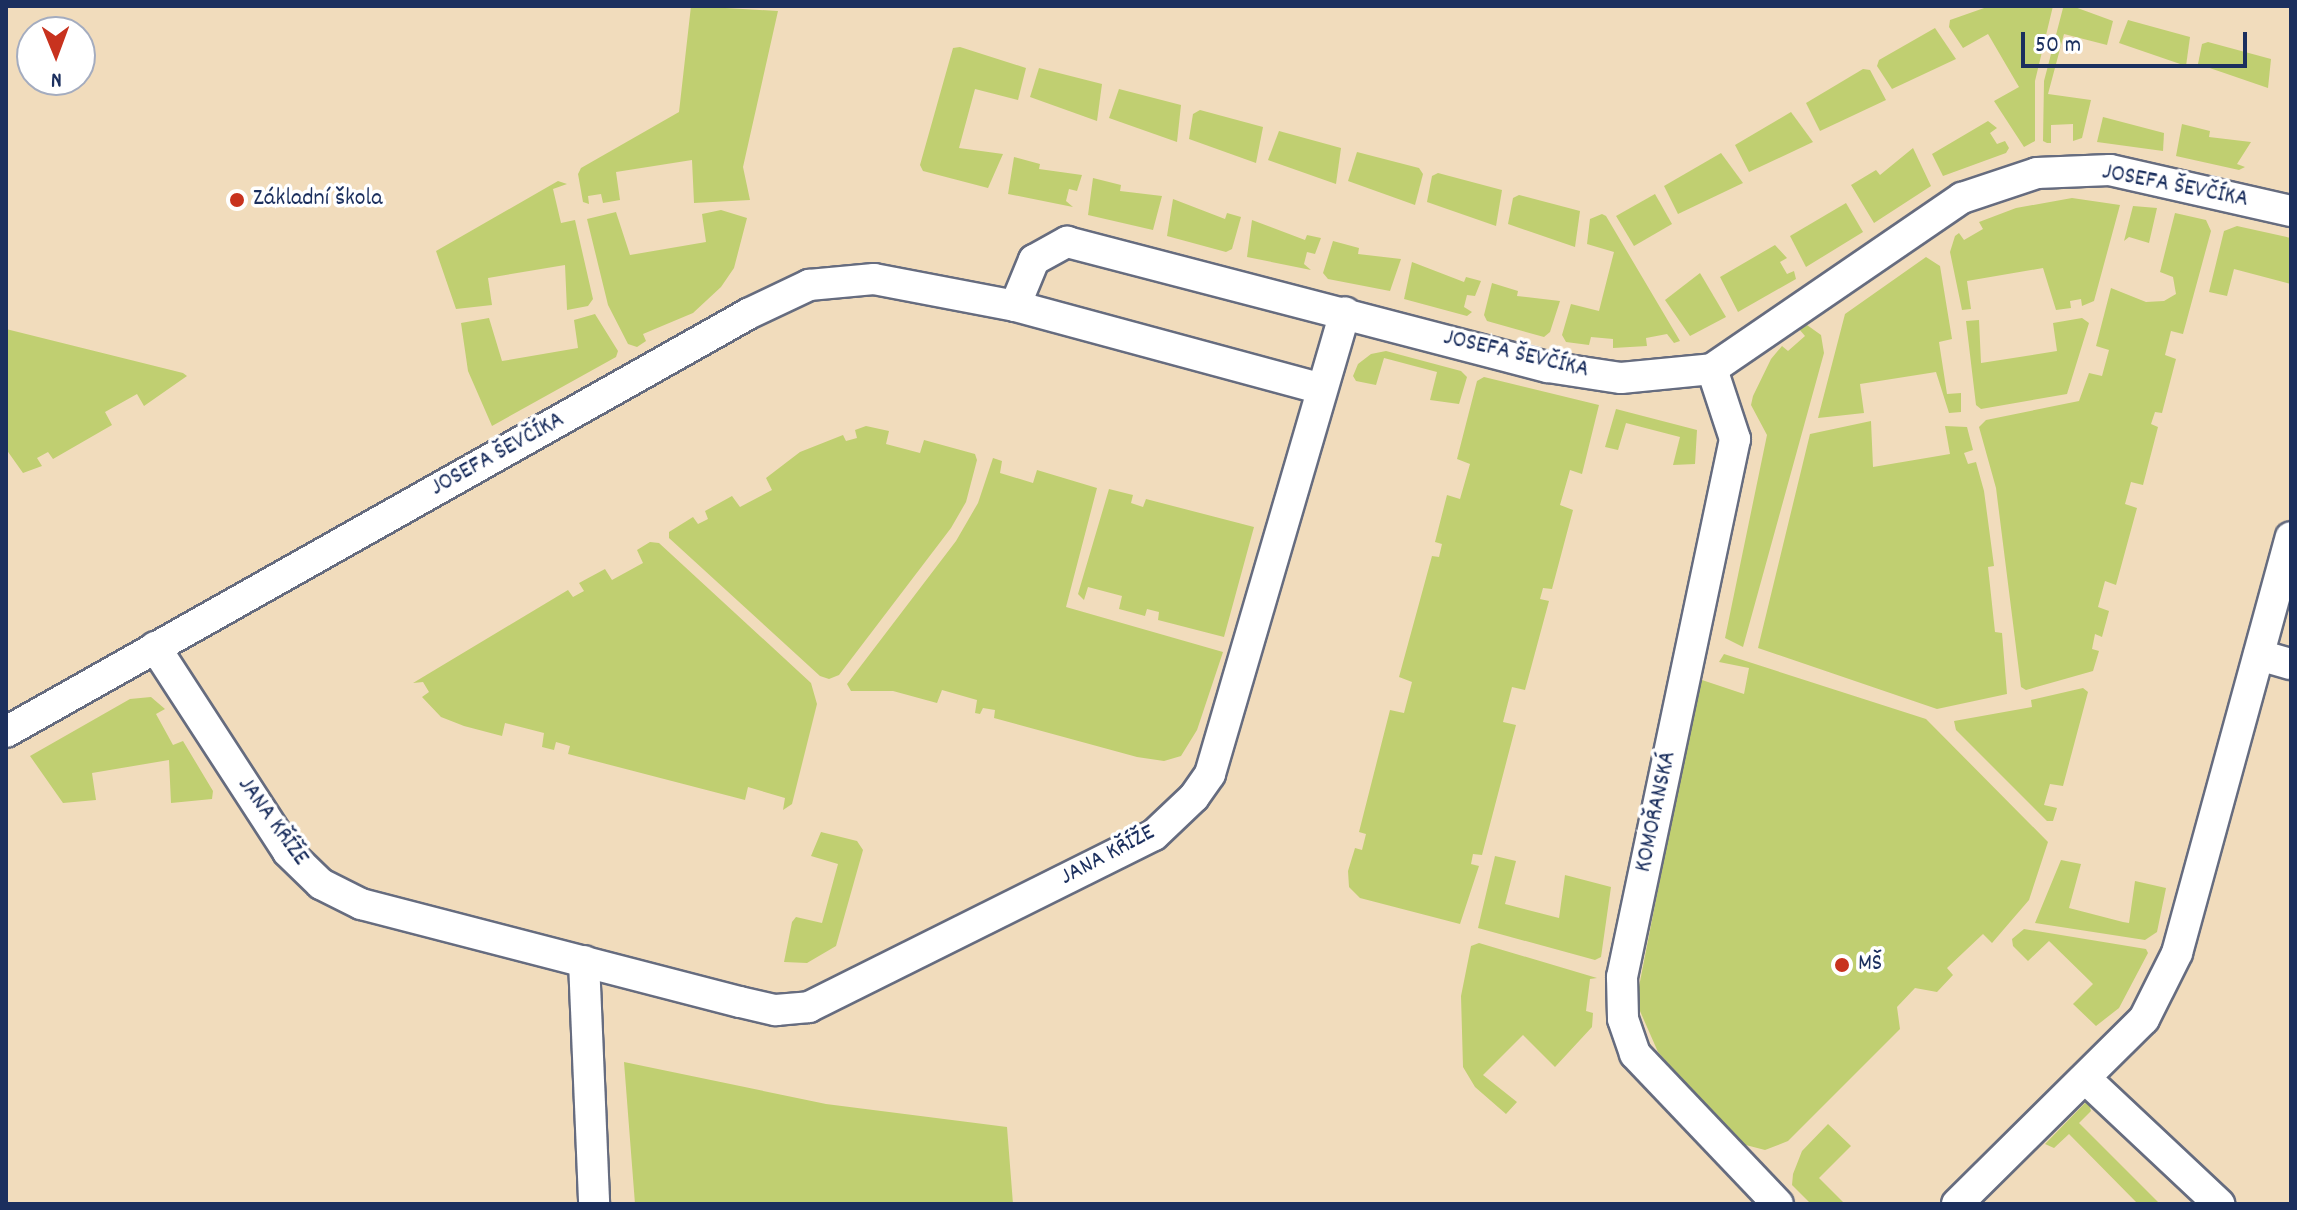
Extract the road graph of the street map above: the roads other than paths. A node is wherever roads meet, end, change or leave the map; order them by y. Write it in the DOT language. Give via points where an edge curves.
graph roads {
  1 [pos="2291,211"];
  2 [pos="1015,306"];
  3 [pos="1345,312"];
  4 [pos="1712,369"];
  5 [pos="1318,388"];
  6 [pos="2291,537"];
  7 [pos="155,647"];
  8 [pos="2259,655"];
  9 [pos="2291,664"];
  10 [pos="6,732"];
  11 [pos="584,961"];
  12 [pos="2086,1079"];
  13 [pos="594,1204"];
  14 [pos="1778,1204"];
  15 [pos="1957,1204"];
  16 [pos="2219,1204"];
  1 -- 4 [label="street, JOSEFA ŠEVČÍKA" via="2110,170 2037,173 1962,198"];
  2 -- 3 [label="street, JOSEFA ŠEVČÍKA" via="1034,260 1067,242"];
  2 -- 5 [label="street, JOSEFA ŠEVČÍKA"];
  2 -- 7 [label="street, JOSEFA ŠEVČÍKA" via="874,279 795,290"];
  3 -- 4 [label="street, JOSEFA ŠEVČÍKA" via="1548,367 1621,378"];
  3 -- 5 [label="street, JANA KŘÍŽE"];
  4 -- 14 [label="street, KOMOŘANSKÁ" via="1735,439 1622,977 1623,1019 1635,1054"];
  5 -- 11 [label="street, JANA KŘÍŽE" via="1210,774 1154,835 809,1007 776,1010"];
  6 -- 8 [label="street"];
  7 -- 10 [label="street, JOSEFA ŠEVČÍKA"];
  7 -- 11 [label="street, JANA KŘÍŽE" via="288,852 321,884 361,904"];
  8 -- 9 [label="street"];
  8 -- 12 [label="street" via="2177,953 2144,1019"];
  11 -- 13 [label="street"];
  12 -- 15 [label="street"];
  12 -- 16 [label="street"];
}
